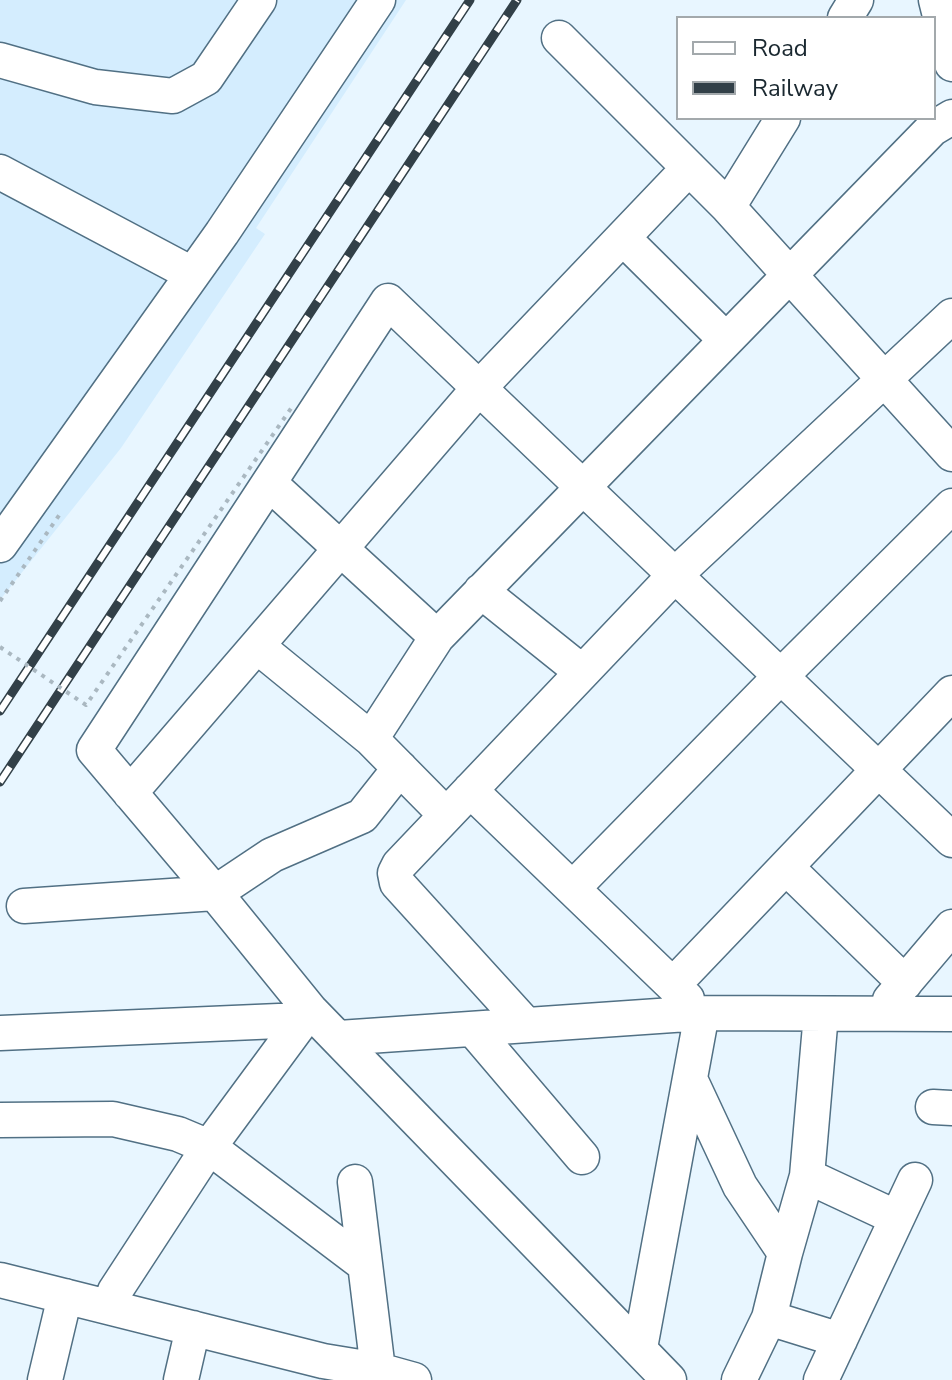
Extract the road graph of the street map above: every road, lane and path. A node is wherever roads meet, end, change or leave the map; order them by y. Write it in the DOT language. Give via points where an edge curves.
graph roads {
  1 [pos="259,0"];
  2 [pos="378,0"];
  3 [pos="936,0"];
  4 [pos="559,38"];
  5 [pos="0,60"];
  6 [pos="952,64"];
  7 [pos="952,117"];
  8 [pos="782,120"];
  9 [pos="689,168"];
  10 [pos="0,172"];
  11 [pos="728,207"];
  12 [pos="623,238"];
  13 [pos="192,274"];
  14 [pos="790,276"];
  15 [pos="952,316"];
  16 [pos="726,340"];
  17 [pos="884,381"];
  18 [pos="479,388"];
  19 [pos="292,407"];
  20 [pos="952,454"];
  21 [pos="269,483"];
  22 [pos="583,487"];
  23 [pos="952,506"];
  24 [pos="1,539"];
  25 [pos="340,549"];
  26 [pos="675,575"];
  27 [pos="481,591"];
  28 [pos="437,637"];
  29 [pos="257,646"];
  30 [pos="0,647"];
  31 [pos="582,672"];
  32 [pos="781,676"];
  33 [pos="952,693"];
  34 [pos="371,739"];
  35 [pos="400,768"];
  36 [pos="879,770"];
  37 [pos="470,790"];
  38 [pos="130,793"];
  39 [pos="446,815"];
  40 [pos="952,840"];
  41 [pos="786,867"];
  42 [pos="574,887"];
  43 [pos="215,893"];
  44 [pos="24,906"];
  45 [pos="952,927"];
  46 [pos="905,983"];
  47 [pos="673,985"];
  48 [pos="702,1013"];
  49 [pos="879,1013"];
  50 [pos="821,1014"];
  51 [pos="952,1014"];
  52 [pos="306,1015"];
  53 [pos="526,1025"];
  54 [pos="473,1029"];
  55 [pos="0,1033"];
  56 [pos="339,1038"];
  57 [pos="690,1079"];
  58 [pos="0,1120"];
  59 [pos="209,1147"];
  60 [pos="582,1157"];
  61 [pos="807,1176"];
  62 [pos="915,1180"];
  63 [pos="355,1182"];
  64 [pos="897,1218"];
  65 [pos="785,1253"];
  66 [pos="365,1265"];
  67 [pos="0,1280"];
  68 [pos="65,1296"];
  69 [pos="110,1307"];
  70 [pos="769,1318"];
  71 [pos="193,1328"];
  72 [pos="840,1340"];
  73 [pos="640,1348"];
  74 [pos="378,1370"];
  75 [pos="321,1371"];
  76 [pos="45,1380"];
  77 [pos="181,1380"];
  78 [pos="414,1380"];
  79 [pos="669,1380"];
  80 [pos="739,1380"];
  81 [pos="821,1380"];
  1 -- 5 [label="street" via="206,78 173,96 95,87"];
  2 -- 13 [label="street"];
  3 -- 6 [label="street"];
  4 -- 9 [label="street"];
  7 -- 14 [label="street" via="932,129"];
  8 -- 11 [label="street"];
  9 -- 11 [label="street"];
  9 -- 12 [label="street"];
  10 -- 13 [label="street"];
  11 -- 14 [label="street"];
  12 -- 16 [label="street"];
  12 -- 18 [label="street"];
  13 -- 24 [label="street"];
  14 -- 16 [label="street"];
  14 -- 17 [label="street"];
  15 -- 17 [label="street"];
  16 -- 22 [label="street"];
  17 -- 20 [label="street"];
  17 -- 26 [label="street"];
  18 -- 21 [label="street" via="388,301"];
  18 -- 22 [label="street"];
  18 -- 25 [label="street"];
  19 -- 30 [label="path, bridge" via="86,705"];
  21 -- 25 [label="street"];
  21 -- 38 [label="street" via="94,750"];
  22 -- 26 [label="street"];
  22 -- 27 [label="street"];
  23 -- 32 [label="street"];
  25 -- 28 [label="street"];
  25 -- 29 [label="street"];
  26 -- 31 [label="street"];
  26 -- 32 [label="street"];
  27 -- 28 [label="street"];
  27 -- 31 [label="street"];
  28 -- 34 [label="street"];
  29 -- 34 [label="street"];
  29 -- 38 [label="street"];
  31 -- 37 [label="street"];
  32 -- 36 [label="street"];
  32 -- 42 [label="street"];
  33 -- 36 [label="street"];
  34 -- 35 [label="street"];
  35 -- 39 [label="street"];
  35 -- 43 [label="street" via="362,816 272,855"];
  36 -- 40 [label="street"];
  36 -- 41 [label="street"];
  37 -- 39 [label="street"];
  37 -- 42 [label="street"];
  38 -- 43 [label="street"];
  39 -- 53 [label="street" via="399,865 397,883"];
  41 -- 46 [label="street"];
  41 -- 47 [label="street"];
  42 -- 47 [label="street"];
  43 -- 44 [label="street"];
  43 -- 52 [label="street"];
  45 -- 46 [label="street"];
  46 -- 49 [label="street"];
  47 -- 48 [label="street"];
  48 -- 50 [label="street"];
  48 -- 53 [label="street"];
  48 -- 57 [label="street"];
  49 -- 50 [label="street"];
  49 -- 51 [label="street"];
  50 -- 61 [label="street"];
  52 -- 55 [label="street"];
  52 -- 56 [label="street"];
  52 -- 59 [label="street"];
  53 -- 54 [label="street"];
  54 -- 56 [label="street"];
  54 -- 60 [label="street"];
  56 -- 73 [label="street"];
  57 -- 65 [label="street" via="740,1186"];
  57 -- 73 [label="street"];
  58 -- 59 [label="street" via="113,1119 166,1130"];
  59 -- 66 [label="street"];
  59 -- 69 [label="street" via="115,1291"];
  61 -- 64 [label="street"];
  61 -- 65 [label="street"];
  62 -- 64 [label="street"];
  63 -- 66 [label="street"];
  64 -- 72 [label="street"];
  65 -- 70 [label="street"];
  66 -- 74 [label="street"];
  67 -- 68 [label="street"];
  68 -- 69 [label="street"];
  68 -- 76 [label="street"];
  69 -- 71 [label="street"];
  70 -- 72 [label="street"];
  70 -- 80 [label="street"];
  71 -- 75 [label="street"];
  71 -- 77 [label="street"];
  72 -- 81 [label="street"];
  73 -- 79 [label="street"];
  74 -- 75 [label="street"];
  74 -- 78 [label="street"];
}
